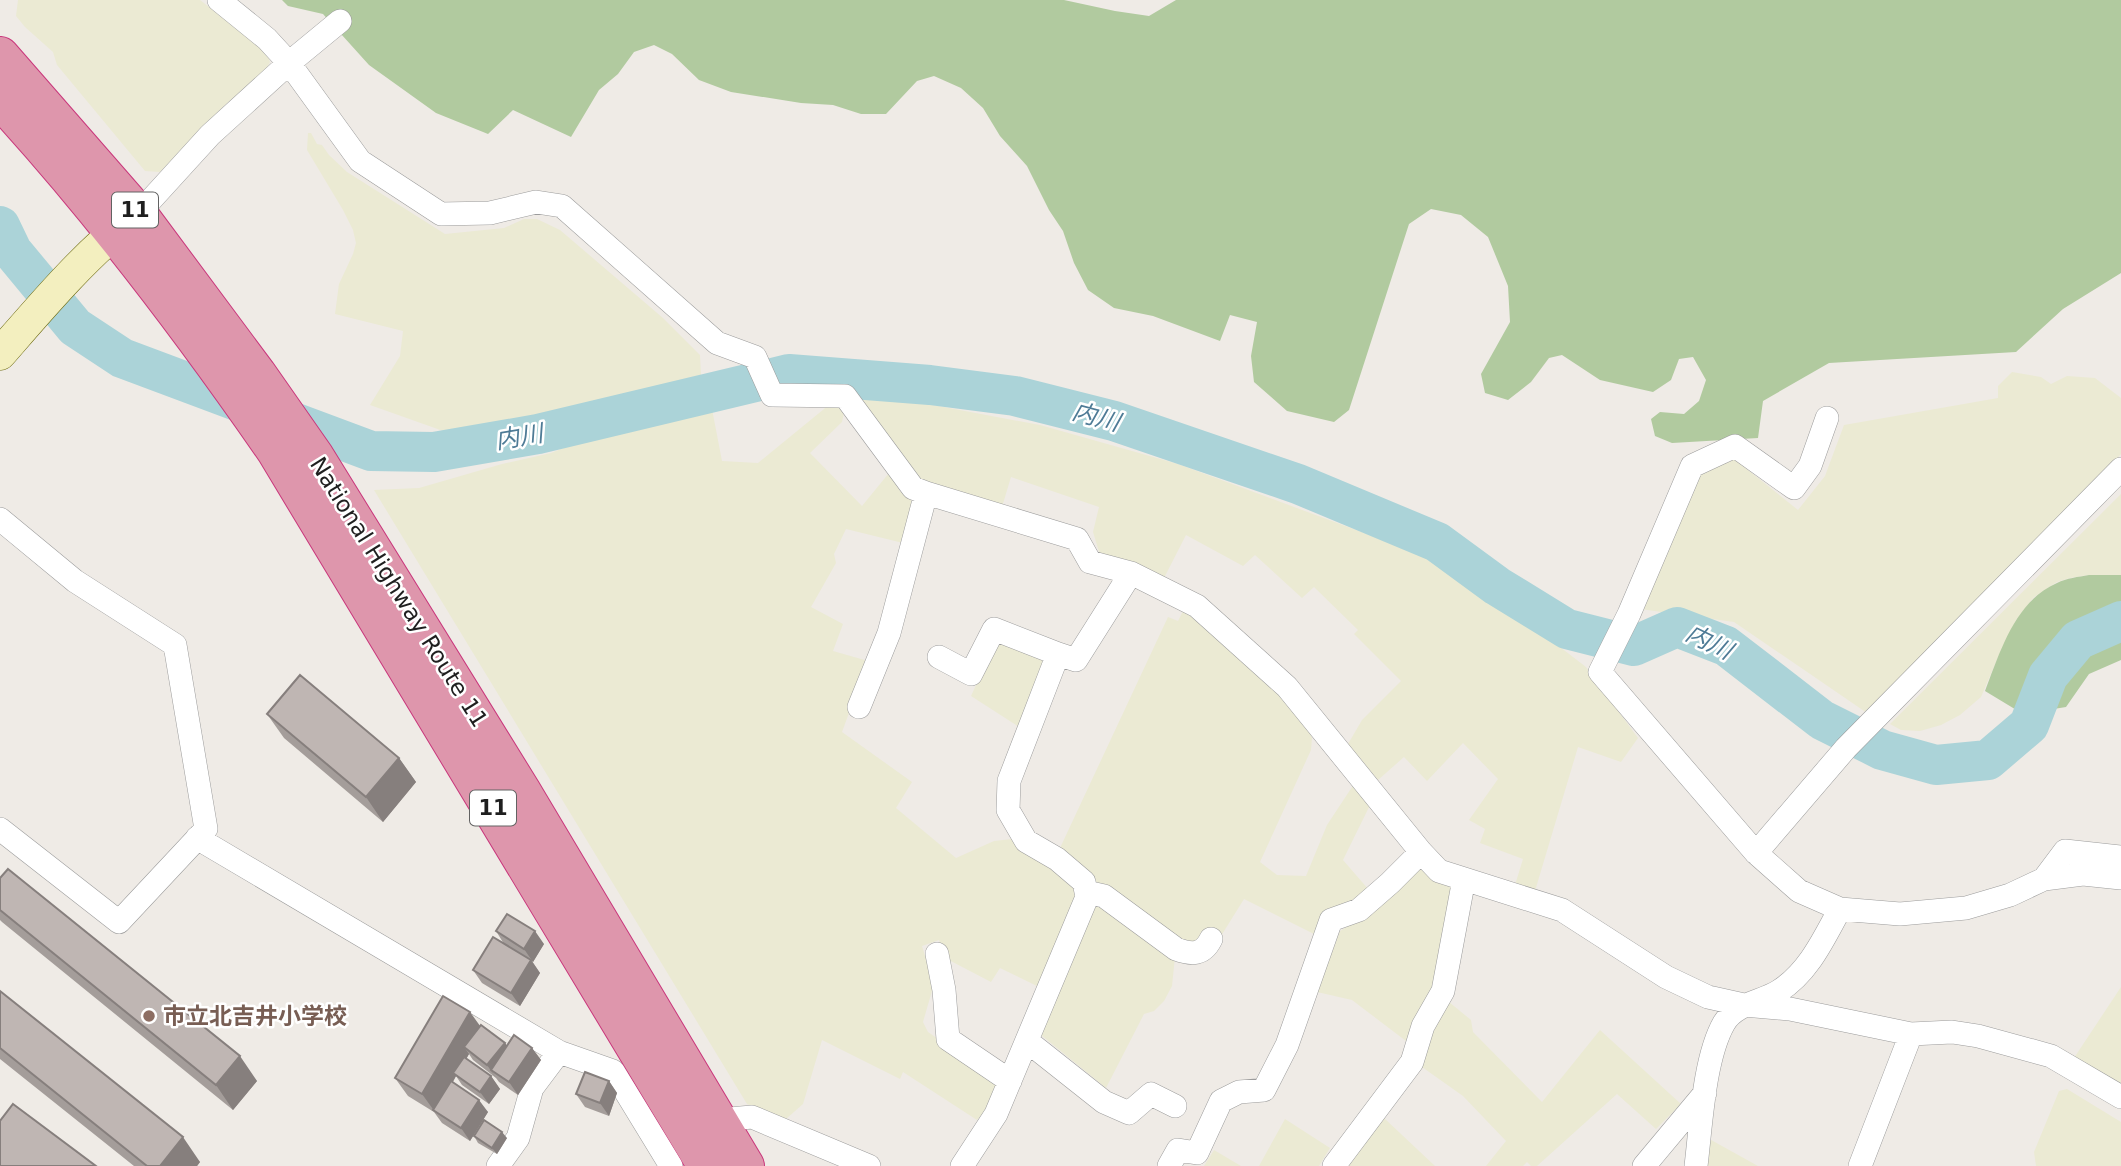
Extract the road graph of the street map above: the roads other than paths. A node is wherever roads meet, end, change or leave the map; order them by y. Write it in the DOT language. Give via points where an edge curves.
graph roads {
  1 [pos="219,0"];
  2 [pos="340,21"];
  3 [pos="0,55"];
  4 [pos="289,63"];
  5 [pos="0,99"];
  6 [pos="126,223"];
  7 [pos="0,354"];
  8 [pos="1827,418"];
  9 [pos="2121,468"];
  10 [pos="926,494"];
  11 [pos="0,519"];
  12 [pos="1131,573"];
  13 [pos="1058,654"];
  14 [pos="939,657"];
  15 [pos="859,707"];
  16 [pos="0,829"];
  17 [pos="197,838"];
  18 [pos="1420,852"];
  19 [pos="1756,853"];
  20 [pos="2121,857"];
  21 [pos="2121,878"];
  22 [pos="1465,879"];
  23 [pos="2044,879"];
  24 [pos="1086,892"];
  25 [pos="1840,909"];
  26 [pos="1211,939"];
  27 [pos="937,954"];
  28 [pos="1744,1006"];
  29 [pos="1912,1034"];
  30 [pos="1027,1041"];
  31 [pos="559,1052"];
  32 [pos="1010,1081"];
  33 [pos="1705,1093"];
  34 [pos="2121,1097"];
  35 [pos="1175,1106"];
  36 [pos="719,1120"];
  37 [pos="498,1166"];
  38 [pos="671,1166"];
  39 [pos="707,1166"];
  40 [pos="745,1166"];
  41 [pos="869,1166"];
  42 [pos="962,1166"];
  43 [pos="1169,1166"];
  44 [pos="1334,1166"];
  45 [pos="1644,1166"];
  46 [pos="1696,1166"];
  47 [pos="1860,1166"];
  1 -- 4 [label="street"];
  2 -- 4 [label="street"];
  3 -- 6 [label="highway, National Highway Route 11 / 11"];
  4 -- 6 [label="street" via="210,135"];
  4 -- 10 [label="street" via="360,161 441,214 490,213 536,202 562,206 717,343 755,357 772,395 845,396 914,488"];
  5 -- 6 [label="highway, National Highway Route 11 / 11"];
  6 -- 7 [label="street"];
  6 -- 36 [label="highway, National Highway Route 11 / 11" via="257,374 315,457"];
  6 -- 39 [label="highway, National Highway Route 11 / 11" via="276,451"];
  8 -- 19 [label="street" via="1810,467 1794,488 1735,446 1692,466 1600,672"];
  9 -- 19 [label="street" via="1846,748"];
  10 -- 12 [label="street" via="1077,538 1090,562"];
  10 -- 15 [label="street" via="888,634"];
  11 -- 17 [label="street" via="75,581 175,645 206,829"];
  12 -- 13 [label="street" via="1076,660"];
  12 -- 18 [label="street" via="1197,606 1287,687"];
  13 -- 14 [label="street" via="994,629 971,674"];
  13 -- 24 [label="street" via="1009,781 1008,810 1026,841 1057,859 1084,882"];
  16 -- 17 [label="street" via="119,922"];
  17 -- 31 [label="street"];
  18 -- 22 [label="street" via="1439,870"];
  18 -- 43 [label="street" via="1359,909 1331,920 1287,1045 1264,1090 1239,1092 1221,1101 1197,1153 1178,1150"];
  19 -- 25 [label="street" via="1799,891"];
  20 -- 23 [label="street" via="2065,850"];
  21 -- 23 [label="street" via="2083,874"];
  22 -- 28 [label="street" via="1562,910 1666,977 1708,997"];
  22 -- 44 [label="street" via="1443,991 1423,1026 1412,1062"];
  23 -- 25 [label="street" via="1966,908 1900,914"];
  24 -- 26 [label="street" via="1104,896 1186,953 1206,948"];
  24 -- 30 [label="street"];
  25 -- 28 [label="street" via="1803,970 1779,991"];
  27 -- 32 [label="street" via="948,1039"];
  28 -- 29 [label="street" via="1790,1009"];
  28 -- 33 [label="street" via="1725,1021"];
  29 -- 34 [label="street" via="1978,1035 2051,1056"];
  29 -- 47 [label="street"];
  30 -- 32 [label="street"];
  30 -- 35 [label="street" via="1116,1108 1129,1113 1151,1094"];
  31 -- 37 [label="street" via="532,1088 519,1138"];
  31 -- 38 [label="street" via="613,1071"];
  32 -- 42 [label="street" via="996,1114"];
  33 -- 45 [label="street"];
  33 -- 46 [label="street"];
  36 -- 40 [label="highway, National Highway Route 11 / 11"];
  36 -- 41 [label="street" via="752,1118"];
}
